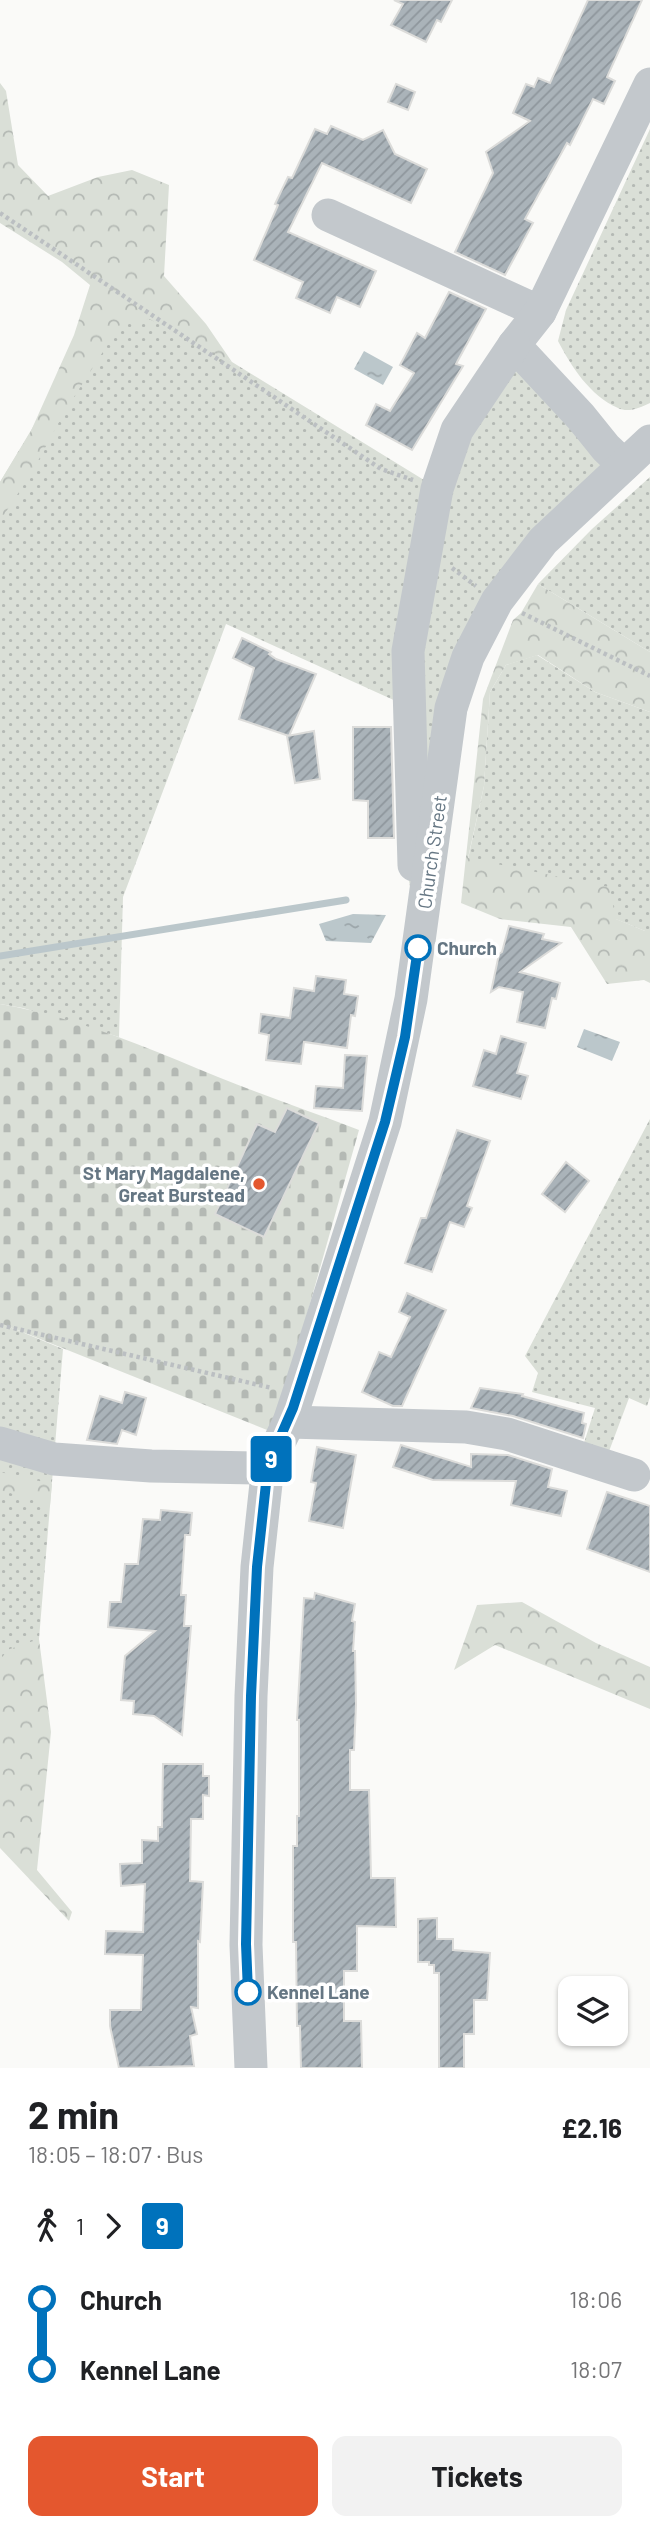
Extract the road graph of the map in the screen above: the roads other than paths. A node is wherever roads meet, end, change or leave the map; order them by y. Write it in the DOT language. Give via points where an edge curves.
graph roads {
  1 [pos="650,84"];
  2 [pos="328,215"];
  3 [pos="540,312"];
  4 [pos="514,345"];
  5 [pos="650,441"];
  6 [pos="624,464"];
  7 [pos="422,922"];
  8 [pos="293,1408"];
  9 [pos="0,1443"];
  10 [pos="268,1465"];
  11 [pos="635,1475"];
  12 [pos="251,2068"];
  1 -- 3 [label="street"];
  2 -- 3 [label="street"];
  3 -- 4 [label="street"];
  4 -- 6 [label="street"];
  4 -- 7 [label="street" via="457,430 437,489 408,651 414,907"];
  5 -- 6 [label="street, Church Street"];
  6 -- 7 [label="street, Church Street" via="543,541 496,601 468,657 452,708"];
  7 -- 8 [label="street, Church Street" via="405,1037 385,1122"];
  8 -- 10 [label="street, Church Street"];
  8 -- 11 [label="street" via="507,1434"];
  9 -- 10 [label="street" via="54,1459 151,1466"];
  10 -- 12 [label="street, Church Street" via="251,1696 246,1944"];
}
